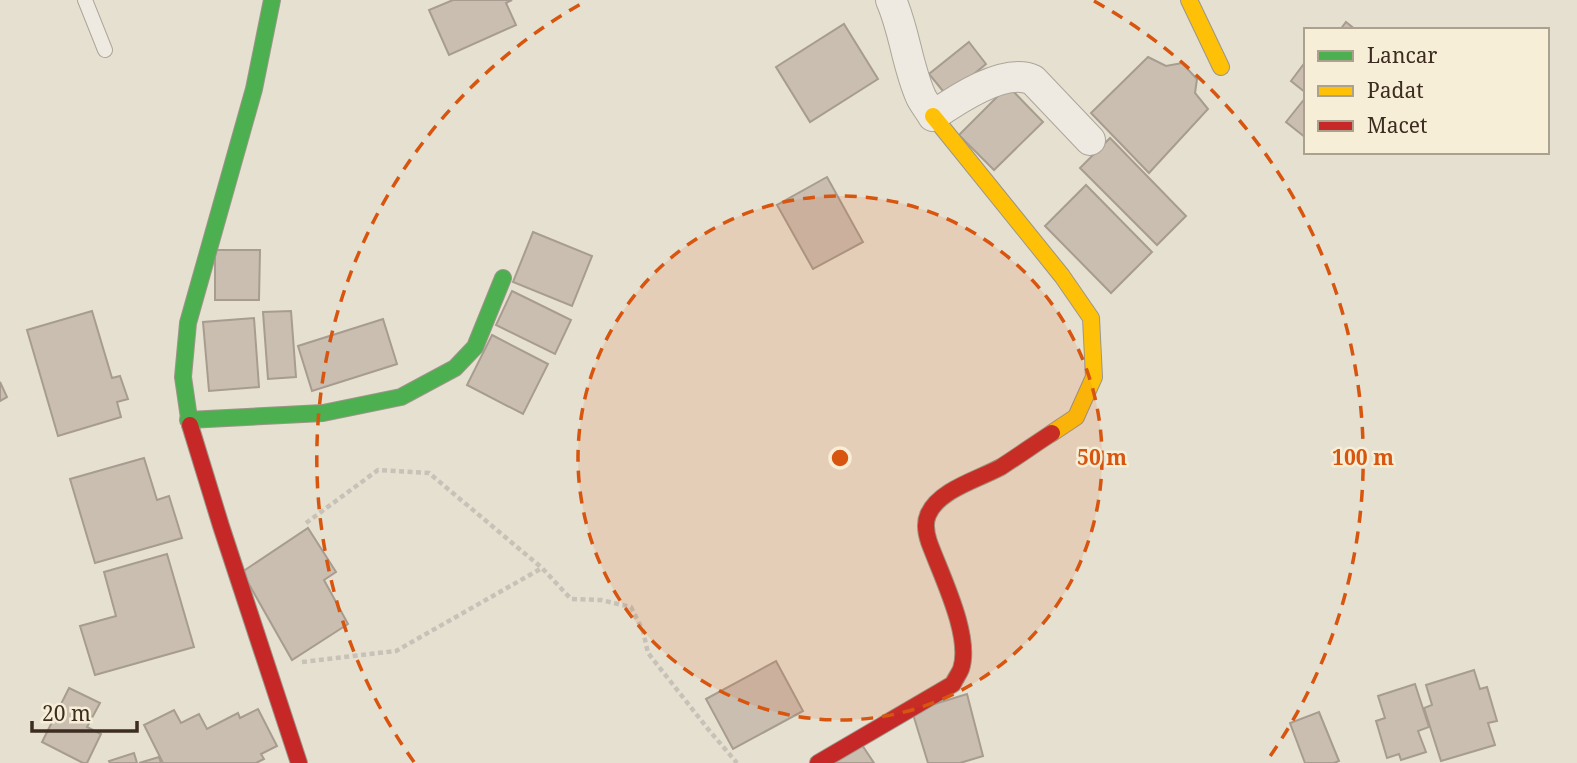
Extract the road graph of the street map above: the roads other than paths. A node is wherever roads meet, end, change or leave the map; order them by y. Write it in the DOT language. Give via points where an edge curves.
graph roads {
  1 [pos="85,0"];
  2 [pos="272,0"];
  3 [pos="891,0"];
  4 [pos="1189,0"];
  5 [pos="105,50"];
  6 [pos="1221,67"];
  7 [pos="933,116"];
  8 [pos="1090,140"];
  9 [pos="503,278"];
  10 [pos="188,420"];
  11 [pos="299,763"];
  12 [pos="818,763"];
  1 -- 5 [label="lane"];
  2 -- 10 [label="street" via="254,89 188,323 183,377"];
  3 -- 7 [label="street" via="915,80"];
  4 -- 6 [label="street"];
  7 -- 8 [label="street" via="981,86 1017,75 1033,80"];
  7 -- 12 [label="street" via="1091,318 1094,377 1076,417 1000,467 955,489 927,516 929,542 961,625 964,650 953,684"];
  9 -- 10 [label="street" via="475,346 455,368 401,397 323,413"];
  10 -- 11 [label="street"];
}
